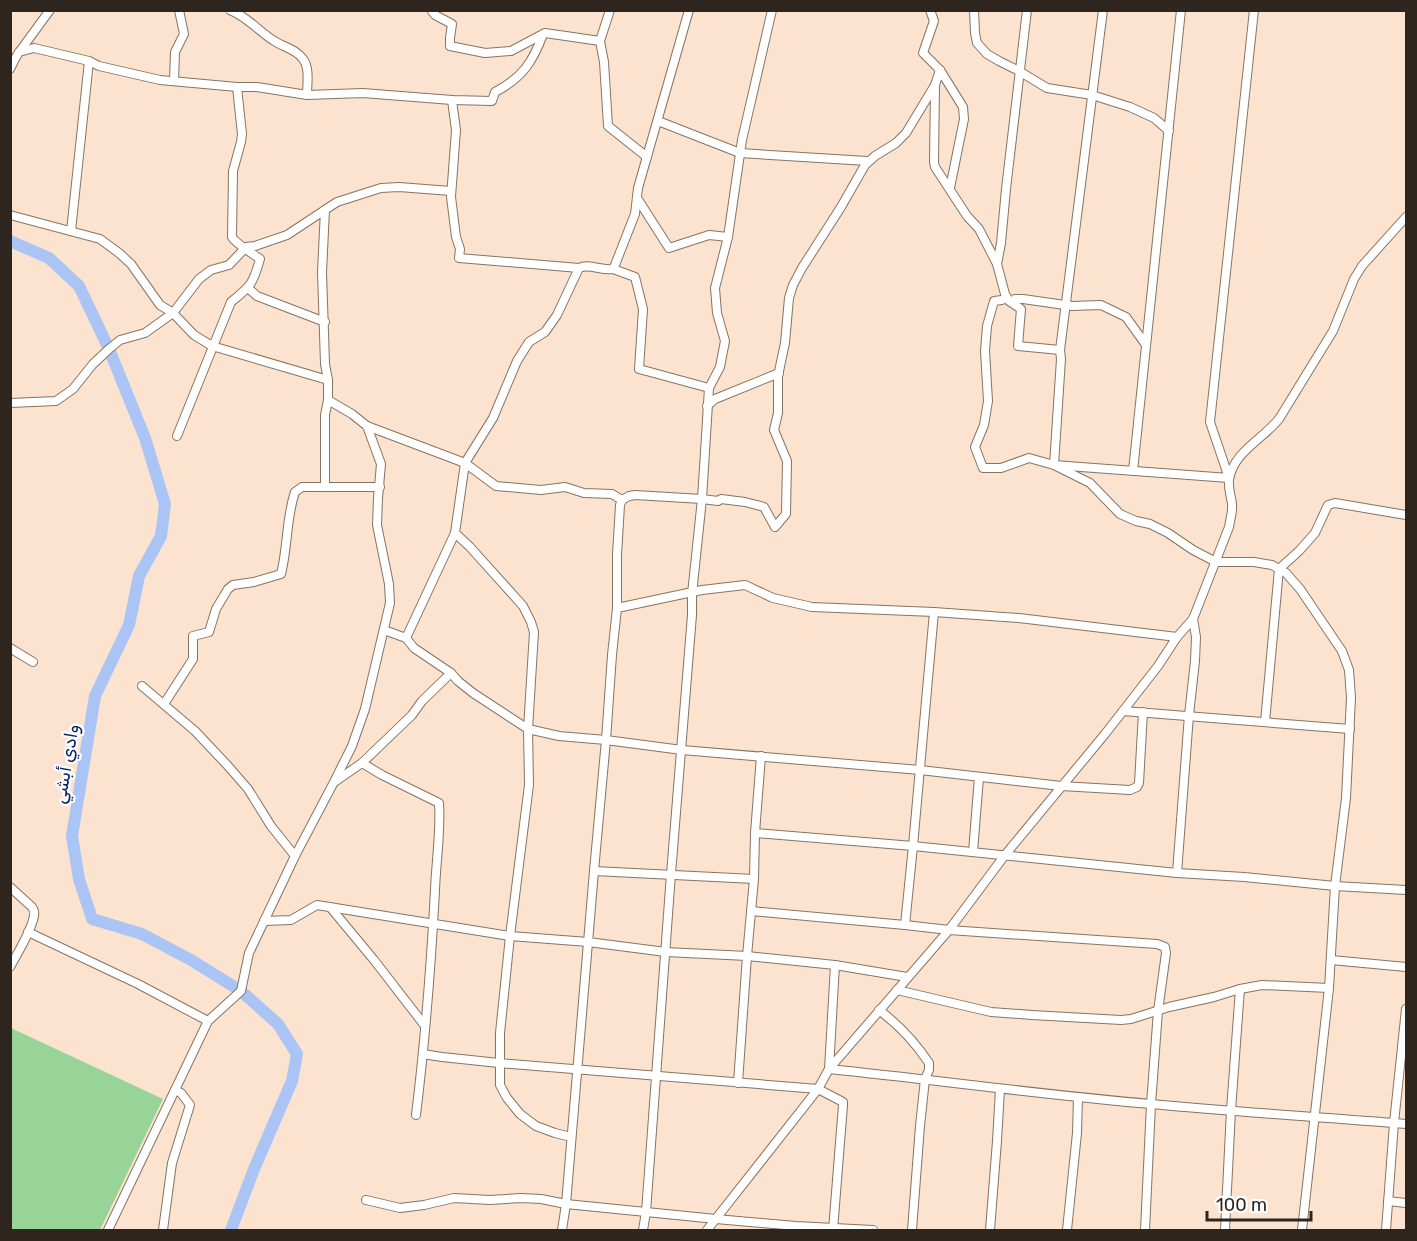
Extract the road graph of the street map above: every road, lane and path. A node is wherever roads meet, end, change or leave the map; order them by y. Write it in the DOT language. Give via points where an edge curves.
graph roads {
  1 [pos="50,10"];
  2 [pos="179,10"];
  3 [pos="230,10"];
  4 [pos="431,10"];
  5 [pos="610,10"];
  6 [pos="689,10"];
  7 [pos="772,10"];
  8 [pos="930,10"];
  9 [pos="974,10"];
  10 [pos="1027,10"];
  11 [pos="1103,10"];
  12 [pos="1181,10"];
  13 [pos="1254,10"];
  14 [pos="543,34"];
  15 [pos="600,41"];
  16 [pos="19,52"];
  17 [pos="89,61"];
  18 [pos="10,69"];
  19 [pos="940,70"];
  20 [pos="1019,71"];
  21 [pos="174,81"];
  22 [pos="935,85"];
  23 [pos="237,87"];
  24 [pos="307,95"];
  25 [pos="1092,95"];
  26 [pos="452,100"];
  27 [pos="658,121"];
  28 [pos="1168,131"];
  29 [pos="740,153"];
  30 [pos="647,157"];
  31 [pos="867,161"];
  32 [pos="950,188"];
  33 [pos="451,191"];
  34 [pos="637,198"];
  35 [pos="325,210"];
  36 [pos="10,215"];
  37 [pos="1407,217"];
  38 [pos="71,231"];
  39 [pos="728,237"];
  40 [pos="246,247"];
  41 [pos="997,264"];
  42 [pos="579,268"];
  43 [pos="613,269"];
  44 [pos="248,288"];
  45 [pos="1015,299"];
  46 [pos="1002,300"];
  47 [pos="1066,305"];
  48 [pos="173,313"];
  49 [pos="325,322"];
  50 [pos="1146,345"];
  51 [pos="213,346"];
  52 [pos="1060,350"];
  53 [pos="779,373"];
  54 [pos="328,380"];
  55 [pos="709,388"];
  56 [pos="328,400"];
  57 [pos="10,403"];
  58 [pos="707,406"];
  59 [pos="367,426"];
  60 [pos="177,436"];
  61 [pos="465,464"];
  62 [pos="1054,465"];
  63 [pos="1133,471"];
  64 [pos="1229,478"];
  65 [pos="325,487"];
  66 [pos="380,487"];
  67 [pos="702,499"];
  68 [pos="622,500"];
  69 [pos="1407,515"];
  70 [pos="455,533"];
  71 [pos="1216,562"];
  72 [pos="1279,569"];
  73 [pos="692,594"];
  74 [pos="617,608"];
  75 [pos="934,612"];
  76 [pos="1193,619"];
  77 [pos="384,630"];
  78 [pos="1177,637"];
  79 [pos="406,638"];
  80 [pos="10,648"];
  81 [pos="33,662"];
  82 [pos="451,673"];
  83 [pos="142,686"];
  84 [pos="164,704"];
  85 [pos="1123,711"];
  86 [pos="1143,712"];
  87 [pos="1189,715"];
  88 [pos="1265,722"];
  89 [pos="528,729"];
  90 [pos="1350,729"];
  91 [pos="606,740"];
  92 [pos="682,750"];
  93 [pos="761,756"];
  94 [pos="362,763"];
  95 [pos="920,770"];
  96 [pos="979,777"];
  97 [pos="334,782"];
  98 [pos="1061,786"];
  99 [pos="755,833"];
  100 [pos="913,846"];
  101 [pos="974,852"];
  102 [pos="1005,855"];
  103 [pos="295,856"];
  104 [pos="594,871"];
  105 [pos="1178,873"];
  106 [pos="671,874"];
  107 [pos="754,879"];
  108 [pos="1335,886"];
  109 [pos="10,887"];
  110 [pos="1407,890"];
  111 [pos="330,907"];
  112 [pos="751,911"];
  113 [pos="264,921"];
  114 [pos="433,924"];
  115 [pos="905,925"];
  116 [pos="949,930"];
  117 [pos="28,932"];
  118 [pos="510,936"];
  119 [pos="588,942"];
  120 [pos="666,952"];
  121 [pos="747,956"];
  122 [pos="1331,960"];
  123 [pos="835,965"];
  124 [pos="10,967"];
  125 [pos="1407,967"];
  126 [pos="907,977"];
  127 [pos="1329,988"];
  128 [pos="1240,989"];
  129 [pos="897,990"];
  130 [pos="1407,1009"];
  131 [pos="879,1010"];
  132 [pos="1158,1011"];
  133 [pos="208,1021"];
  134 [pos="425,1026"];
  135 [pos="423,1054"];
  136 [pos="499,1063"];
  137 [pos="578,1069"];
  138 [pos="829,1069"];
  139 [pos="657,1076"];
  140 [pos="925,1079"];
  141 [pos="738,1083"];
  142 [pos="818,1089"];
  143 [pos="999,1089"];
  144 [pos="174,1090"];
  145 [pos="1078,1097"];
  146 [pos="1151,1104"];
  147 [pos="1231,1110"];
  148 [pos="416,1115"];
  149 [pos="1314,1117"];
  150 [pos="1394,1123"];
  151 [pos="1407,1124"];
  152 [pos="571,1137"];
  153 [pos="366,1200"];
  154 [pos="1388,1201"];
  155 [pos="1407,1203"];
  156 [pos="566,1204"];
  157 [pos="646,1212"];
  158 [pos="716,1219"];
  159 [pos="794,1228"];
  160 [pos="833,1229"];
  161 [pos="108,1230"];
  162 [pos="163,1230"];
  163 [pos="562,1230"];
  164 [pos="643,1230"];
  165 [pos="707,1230"];
  166 [pos="873,1230"];
  167 [pos="912,1230"];
  168 [pos="990,1230"];
  169 [pos="1067,1230"];
  170 [pos="1145,1230"];
  171 [pos="1225,1230"];
  172 [pos="1302,1230"];
  173 [pos="1386,1230"];
  1 -- 16 [label="street"];
  2 -- 21 [label="street" via="184,34 175,52"];
  3 -- 24 [label="street" via="305,60"];
  4 -- 14 [label="street" via="452,24 450,46 485,52 511,51"];
  5 -- 15 [label="street"];
  6 -- 27 [label="street"];
  7 -- 29 [label="street"];
  8 -- 19 [label="street" via="934,21 923,53"];
  9 -- 20 [label="street" via="977,43 987,54"];
  10 -- 20 [label="street"];
  11 -- 25 [label="street"];
  12 -- 28 [label="street"];
  13 -- 64 [label="street" via="1210,422"];
  14 -- 15 [label="street"];
  14 -- 26 [label="street" via="532,60 495,93 492,101"];
  15 -- 30 [label="street" via="608,126"];
  16 -- 17 [label="street" via="34,48"];
  16 -- 18 [label="street"];
  17 -- 21 [label="street"];
  17 -- 38 [label="street"];
  19 -- 22 [label="street"];
  19 -- 32 [label="street" via="964,112"];
  20 -- 25 [label="street" via="1047,88"];
  20 -- 41 [label="street"];
  21 -- 23 [label="street"];
  22 -- 31 [label="street" via="906,133"];
  22 -- 32 [label="street" via="934,162"];
  23 -- 24 [label="street"];
  23 -- 40 [label="street" via="242,134 233,171 232,237"];
  24 -- 26 [label="street" via="363,93"];
  25 -- 28 [label="street" via="1154,118"];
  25 -- 47 [label="street"];
  26 -- 33 [label="street" via="456,130"];
  27 -- 29 [label="street"];
  27 -- 30 [label="street"];
  28 -- 50 [label="street"];
  29 -- 31 [label="street"];
  29 -- 39 [label="street"];
  30 -- 34 [label="street"];
  31 -- 53 [label="street" via="793,285"];
  32 -- 41 [label="street" via="979,229"];
  33 -- 35 [label="street" via="381,188 337,202"];
  33 -- 42 [label="street" via="459,258"];
  34 -- 39 [label="street" via="669,248 709,235"];
  34 -- 43 [label="street" via="636,214"];
  35 -- 40 [label="street" via="286,235"];
  35 -- 49 [label="street"];
  36 -- 38 [label="street"];
  37 -- 64 [label="street" via="1362,266 1333,332 1280,419 1249,446"];
  38 -- 48 [label="street" via="100,239 119,253 160,305"];
  39 -- 55 [label="street" via="716,288 717,313 725,341 720,366"];
  40 -- 44 [label="street" via="260,259"];
  40 -- 48 [label="street" via="229,265 211,270 199,279"];
  41 -- 52 [label="street" via="1005,294 1021,309 1018,346"];
  42 -- 43 [label="street"];
  42 -- 61 [label="street" via="545,333 529,342 517,361 493,418"];
  43 -- 55 [label="street" via="635,277 643,309 639,369"];
  44 -- 49 [label="street" via="257,296"];
  44 -- 51 [label="street" via="231,302"];
  45 -- 47 [label="street"];
  46 -- 62 [label="street" via="994,301 987,326 988,401 975,447 983,468 1001,468 1029,458"];
  47 -- 50 [label="street" via="1101,305 1126,317"];
  47 -- 52 [label="street"];
  48 -- 51 [label="street" via="194,335"];
  48 -- 57 [label="street" via="145,333 120,340 73,389 56,401"];
  49 -- 54 [label="street"];
  50 -- 63 [label="street"];
  51 -- 54 [label="street"];
  51 -- 60 [label="street"];
  52 -- 62 [label="street"];
  53 -- 58 [label="street" via="715,399"];
  53 -- 67 [label="street" via="774,430 787,461 786,514 775,527 764,507"];
  54 -- 56 [label="street"];
  55 -- 58 [label="street"];
  56 -- 59 [label="street"];
  56 -- 65 [label="street"];
  58 -- 67 [label="street"];
  59 -- 61 [label="street"];
  59 -- 66 [label="street" via="381,464"];
  61 -- 68 [label="street" via="496,486 541,490 565,487 584,493 612,494"];
  61 -- 70 [label="street"];
  62 -- 63 [label="street"];
  62 -- 71 [label="street" via="1090,483 1120,514 1150,524"];
  63 -- 64 [label="street"];
  64 -- 71 [label="street" via="1232,513"];
  65 -- 66 [label="street"];
  65 -- 84 [label="street" via="302,487 295,492 281,574 233,585 228,590 216,609 209,632 193,636 193,658"];
  66 -- 77 [label="street" via="377,525 390,603"];
  67 -- 68 [label="street" via="635,495"];
  67 -- 73 [label="street"];
  68 -- 74 [label="street"];
  69 -- 72 [label="street" via="1328,505 1315,533"];
  70 -- 79 [label="street"];
  70 -- 89 [label="street" via="523,606 531,622 534,632"];
  71 -- 72 [label="street" via="1254,562"];
  71 -- 76 [label="street"];
  72 -- 88 [label="street"];
  72 -- 90 [label="street" via="1300,588 1342,651 1349,670"];
  73 -- 74 [label="street"];
  73 -- 75 [label="street" via="746,585 773,598 812,607"];
  73 -- 92 [label="street"];
  74 -- 91 [label="street"];
  75 -- 78 [label="street"];
  75 -- 95 [label="street"];
  76 -- 78 [label="street"];
  76 -- 87 [label="street" via="1196,638"];
  77 -- 79 [label="street"];
  77 -- 97 [label="street" via="365,709"];
  78 -- 85 [label="street"];
  79 -- 82 [label="street"];
  80 -- 81 [label="street"];
  82 -- 89 [label="street" via="473,693"];
  82 -- 94 [label="street"];
  83 -- 84 [label="street"];
  84 -- 103 [label="street" via="195,731 248,789"];
  85 -- 86 [label="street"];
  85 -- 98 [label="street"];
  86 -- 87 [label="street"];
  86 -- 98 [label="street" via="1137,787 1130,790"];
  87 -- 88 [label="street"];
  87 -- 105 [label="street"];
  88 -- 90 [label="street"];
  89 -- 91 [label="street"];
  89 -- 118 [label="street" via="530,785"];
  90 -- 108 [label="street"];
  91 -- 92 [label="street"];
  91 -- 104 [label="street"];
  92 -- 93 [label="street"];
  92 -- 106 [label="street"];
  93 -- 95 [label="street"];
  93 -- 99 [label="street"];
  94 -- 97 [label="street"];
  94 -- 114 [label="street" via="439,803"];
  95 -- 96 [label="street"];
  95 -- 100 [label="street"];
  96 -- 98 [label="street"];
  96 -- 101 [label="street"];
  97 -- 103 [label="street"];
  98 -- 102 [label="street"];
  99 -- 100 [label="street"];
  99 -- 107 [label="street"];
  100 -- 101 [label="street"];
  100 -- 115 [label="street"];
  101 -- 102 [label="street"];
  102 -- 105 [label="street"];
  102 -- 116 [label="street"];
  103 -- 113 [label="street"];
  104 -- 106 [label="street"];
  104 -- 119 [label="street"];
  105 -- 108 [label="street"];
  106 -- 107 [label="street"];
  106 -- 120 [label="street"];
  107 -- 112 [label="street"];
  108 -- 110 [label="street"];
  108 -- 122 [label="street"];
  109 -- 117 [label="street" via="34,910"];
  111 -- 113 [label="street" via="317,905 291,920"];
  111 -- 114 [label="street"];
  111 -- 134 [label="street"];
  112 -- 115 [label="street"];
  112 -- 121 [label="street"];
  113 -- 133 [label="street" via="249,954 241,991"];
  114 -- 118 [label="street"];
  114 -- 134 [label="street"];
  115 -- 116 [label="street"];
  116 -- 126 [label="street"];
  116 -- 132 [label="street" via="1165,947"];
  117 -- 124 [label="street"];
  117 -- 133 [label="street"];
  118 -- 119 [label="street"];
  118 -- 136 [label="street"];
  119 -- 120 [label="street"];
  119 -- 137 [label="street"];
  120 -- 121 [label="street"];
  120 -- 139 [label="street"];
  121 -- 123 [label="street"];
  121 -- 141 [label="street"];
  122 -- 125 [label="street"];
  122 -- 127 [label="street"];
  123 -- 126 [label="street"];
  123 -- 138 [label="street"];
  126 -- 129 [label="street"];
  127 -- 128 [label="street"];
  127 -- 149 [label="street"];
  128 -- 132 [label="street"];
  128 -- 147 [label="street"];
  129 -- 131 [label="street"];
  129 -- 132 [label="street" via="1021,1015 1120,1020"];
  130 -- 150 [label="street"];
  131 -- 138 [label="street"];
  131 -- 140 [label="street" via="903,1029 925,1056 929,1070"];
  132 -- 146 [label="street"];
  133 -- 144 [label="street"];
  134 -- 135 [label="street"];
  135 -- 136 [label="street"];
  135 -- 148 [label="street"];
  136 -- 137 [label="street"];
  136 -- 152 [label="street" via="500,1085 520,1114 536,1126"];
  137 -- 139 [label="street"];
  137 -- 152 [label="street"];
  138 -- 140 [label="street"];
  138 -- 142 [label="street"];
  139 -- 141 [label="street"];
  139 -- 157 [label="street"];
  140 -- 143 [label="street"];
  140 -- 167 [label="street"];
  141 -- 142 [label="street"];
  142 -- 158 [label="street"];
  142 -- 160 [label="street" via="843,1102"];
  143 -- 145 [label="street"];
  143 -- 168 [label="street"];
  144 -- 161 [label="street"];
  144 -- 162 [label="street" via="190,1105 172,1163"];
  145 -- 146 [label="street"];
  145 -- 169 [label="street"];
  146 -- 147 [label="street"];
  146 -- 170 [label="street"];
  147 -- 149 [label="street"];
  147 -- 171 [label="street"];
  149 -- 150 [label="street"];
  149 -- 172 [label="street"];
  150 -- 151 [label="street"];
  150 -- 154 [label="street"];
  152 -- 156 [label="street"];
  153 -- 156 [label="street" via="400,1208 454,1198 541,1199"];
  154 -- 155 [label="street"];
  154 -- 173 [label="street"];
  156 -- 157 [label="street"];
  156 -- 163 [label="street"];
  157 -- 158 [label="street"];
  157 -- 164 [label="street"];
  158 -- 159 [label="street"];
  158 -- 165 [label="street"];
  159 -- 160 [label="street"];
  160 -- 166 [label="street"];
}
